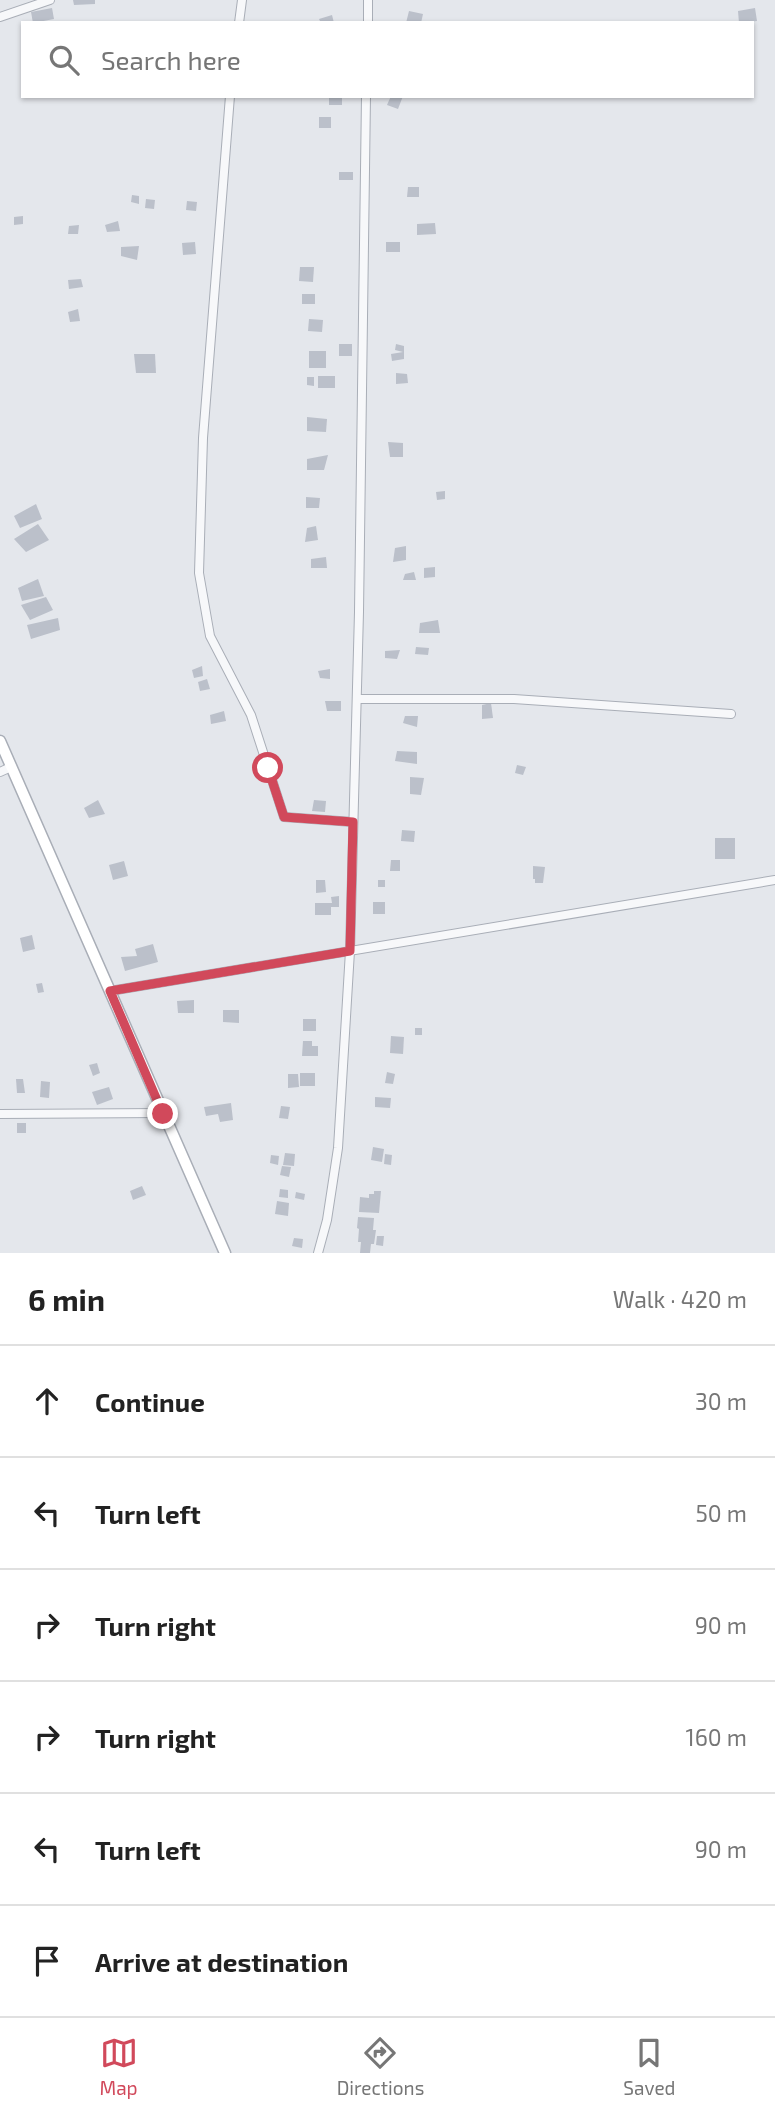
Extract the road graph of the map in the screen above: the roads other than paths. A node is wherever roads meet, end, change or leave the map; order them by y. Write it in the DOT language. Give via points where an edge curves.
graph roads {
  1 [pos="50,0"];
  2 [pos="242,0"];
  3 [pos="368,0"];
  4 [pos="0,17"];
  5 [pos="239,21"];
  6 [pos="368,21"];
  7 [pos="230,98"];
  8 [pos="366,98"];
  9 [pos="357,699"];
  10 [pos="731,714"];
  11 [pos="0,741"];
  12 [pos="11,767"];
  13 [pos="0,772"];
  14 [pos="353,822"];
  15 [pos="775,880"];
  16 [pos="350,951"];
  17 [pos="110,991"];
  18 [pos="0,1114"];
  19 [pos="163,1114"];
  20 [pos="225,1253"];
  21 [pos="318,1253"];
  1 -- 4 [label="street"];
  2 -- 5 [label="street"];
  3 -- 6 [label="street"];
  7 -- 14 [label="street" via="203,438 199,573 210,636 251,715 284,817"];
  8 -- 9 [label="street"];
  9 -- 10 [label="street" via="514,699"];
  9 -- 14 [label="street"];
  11 -- 12 [label="main road"];
  12 -- 13 [label="street"];
  12 -- 17 [label="main road"];
  14 -- 16 [label="street"];
  15 -- 16 [label="street"];
  16 -- 17 [label="street"];
  16 -- 21 [label="street" via="338,1148"];
  17 -- 19 [label="main road"];
  18 -- 19 [label="street"];
  19 -- 20 [label="main road"];
}
